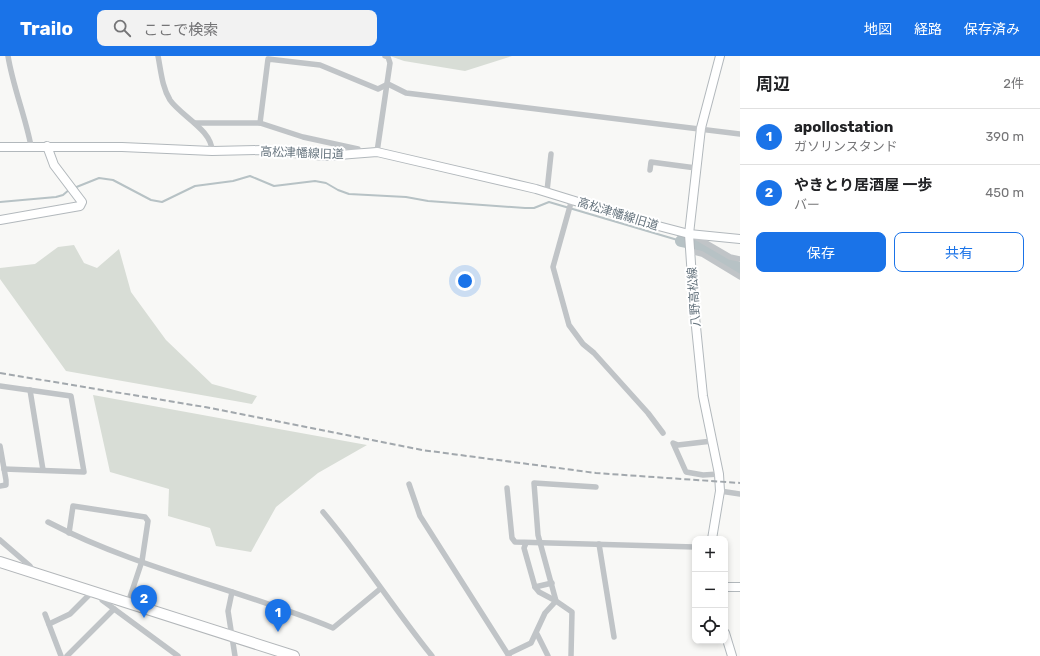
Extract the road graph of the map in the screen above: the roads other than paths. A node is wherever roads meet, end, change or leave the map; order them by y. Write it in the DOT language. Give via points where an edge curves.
graph roads {
  1 [pos="8,56"];
  2 [pos="158,56"];
  3 [pos="385,56"];
  4 [pos="720,56"];
  5 [pos="388,84"];
  6 [pos="196,123"];
  7 [pos="260,124"];
  8 [pos="701,128"];
  9 [pos="740,134"];
  10 [pos="31,146"];
  11 [pos="47,146"];
  12 [pos="0,147"];
  13 [pos="212,151"];
  14 [pos="377,152"];
  15 [pos="362,154"];
  16 [pos="551,154"];
  17 [pos="696,168"];
  18 [pos="650,170"];
  19 [pos="547,191"];
  20 [pos="571,201"];
  21 [pos="0,220"];
  22 [pos="690,236"];
  23 [pos="740,239"];
  24 [pos="690,249"];
  25 [pos="740,259"];
  26 [pos="740,277"];
  27 [pos="0,386"];
  28 [pos="30,390"];
  29 [pos="663,433"];
  30 [pos="712,441"];
  31 [pos="0,446"];
  32 [pos="4,469"];
  33 [pos="43,470"];
  34 [pos="719,474"];
  35 [pos="409,484"];
  36 [pos="0,486"];
  37 [pos="596,487"];
  38 [pos="507,488"];
  39 [pos="720,491"];
  40 [pos="740,494"];
  41 [pos="323,512"];
  42 [pos="48,522"];
  43 [pos="69,533"];
  44 [pos="712,536"];
  45 [pos="0,540"];
  46 [pos="526,543"];
  47 [pos="541,543"];
  48 [pos="599,544"];
  49 [pos="692,547"];
  50 [pos="142,561"];
  51 [pos="0,562"];
  52 [pos="33,572"];
  53 [pos="552,583"];
  54 [pos="535,587"];
  55 [pos="728,587"];
  56 [pos="740,587"];
  57 [pos="380,589"];
  58 [pos="232,592"];
  59 [pos="97,593"];
  60 [pos="556,601"];
  61 [pos="128,603"];
  62 [pos="114,609"];
  63 [pos="45,614"];
  64 [pos="49,624"];
  65 [pos="537,634"];
  66 [pos="233,636"];
  67 [pos="614,637"];
  68 [pos="728,643"];
  69 [pos="508,655"];
  70 [pos="61,656"];
  71 [pos="67,656"];
  72 [pos="178,656"];
  73 [pos="235,656"];
  74 [pos="294,656"];
  75 [pos="432,656"];
  76 [pos="548,656"];
  77 [pos="571,656"];
  78 [pos="732,656"];
  1 -- 10 [label="street" via="12,80 27,124"];
  2 -- 6 [label="street" via="164,89 171,101"];
  3 -- 5 [label="street" via="390,62"];
  4 -- 8 [label="street, 八野高松線"];
  5 -- 7 [label="street" via="378,89 320,65 268,59"];
  5 -- 8 [label="street" via="406,93"];
  5 -- 14 [label="street"];
  6 -- 7 [label="street"];
  6 -- 13 [label="street" via="212,145"];
  7 -- 15 [label="street" via="358,149"];
  8 -- 9 [label="street"];
  8 -- 17 [label="street, 八野高松線"];
  10 -- 11 [label="street, 高松津幡線旧道"];
  10 -- 12 [label="street, 高松津幡線旧道"];
  11 -- 13 [label="street, 高松津幡線旧道"];
  11 -- 21 [label="street" via="54,165 82,202 80,206"];
  13 -- 15 [label="street, 高松津幡線旧道" via="261,150 326,156"];
  14 -- 15 [label="street, 高松津幡線旧道"];
  14 -- 19 [label="street, 高松津幡線旧道"];
  16 -- 19 [label="street"];
  17 -- 18 [label="street" via="651,162"];
  17 -- 22 [label="street, 八野高松線"];
  19 -- 20 [label="street, 高松津幡線旧道"];
  20 -- 22 [label="street, 高松津幡線旧道"];
  20 -- 29 [label="street" via="553,267 569,325"];
  22 -- 23 [label="street, 高松津幡線旧道"];
  22 -- 24 [label="street, 八野高松線"];
  22 -- 25 [label="street" via="730,257"];
  24 -- 26 [label="street"];
  24 -- 30 [label="street, 八野高松線" via="703,396"];
  27 -- 28 [label="street"];
  28 -- 33 [label="street"];
  28 -- 33 [label="street" via="71,396 84,472"];
  30 -- 34 [label="street, 八野高松線"];
  30 -- 34 [label="street" via="678,445 673,443 686,472"];
  31 -- 32 [label="street"];
  32 -- 33 [label="street"];
  32 -- 36 [label="street" via="6,485"];
  34 -- 39 [label="street, 八野高松線"];
  35 -- 69 [label="street" via="420,516"];
  37 -- 47 [label="street" via="534,483 538,535"];
  38 -- 46 [label="street" via="512,538 515,542"];
  39 -- 40 [label="street"];
  39 -- 44 [label="street, 八野高松線"];
  41 -- 57 [label="street" via="349,543"];
  42 -- 43 [label="street"];
  43 -- 50 [label="street"];
  43 -- 50 [label="street" via="73,506 145,517 148,521"];
  45 -- 52 [label="street" via="30,566"];
  46 -- 47 [label="street"];
  46 -- 54 [label="street" via="524,548"];
  47 -- 48 [label="street"];
  47 -- 53 [label="street"];
  48 -- 49 [label="street"];
  48 -- 67 [label="street"];
  50 -- 58 [label="street"];
  50 -- 61 [label="street"];
  51 -- 52 [label="highway"];
  52 -- 59 [label="highway"];
  53 -- 54 [label="street"];
  53 -- 60 [label="street"];
  54 -- 60 [label="street" via="538,592"];
  55 -- 56 [label="street"];
  57 -- 58 [label="street" via="333,628 292,611"];
  57 -- 75 [label="street"];
  58 -- 66 [label="street" via="228,611"];
  59 -- 61 [label="highway"];
  59 -- 62 [label="street"];
  59 -- 64 [label="street" via="70,614"];
  60 -- 65 [label="street" via="545,613"];
  60 -- 77 [label="street" via="572,612"];
  61 -- 66 [label="highway"];
  62 -- 71 [label="street"];
  62 -- 72 [label="street"];
  63 -- 64 [label="street"];
  64 -- 70 [label="street"];
  65 -- 69 [label="street" via="531,643"];
  65 -- 76 [label="street"];
  66 -- 73 [label="street"];
  66 -- 74 [label="highway"];
  68 -- 78 [label="street"];
}
